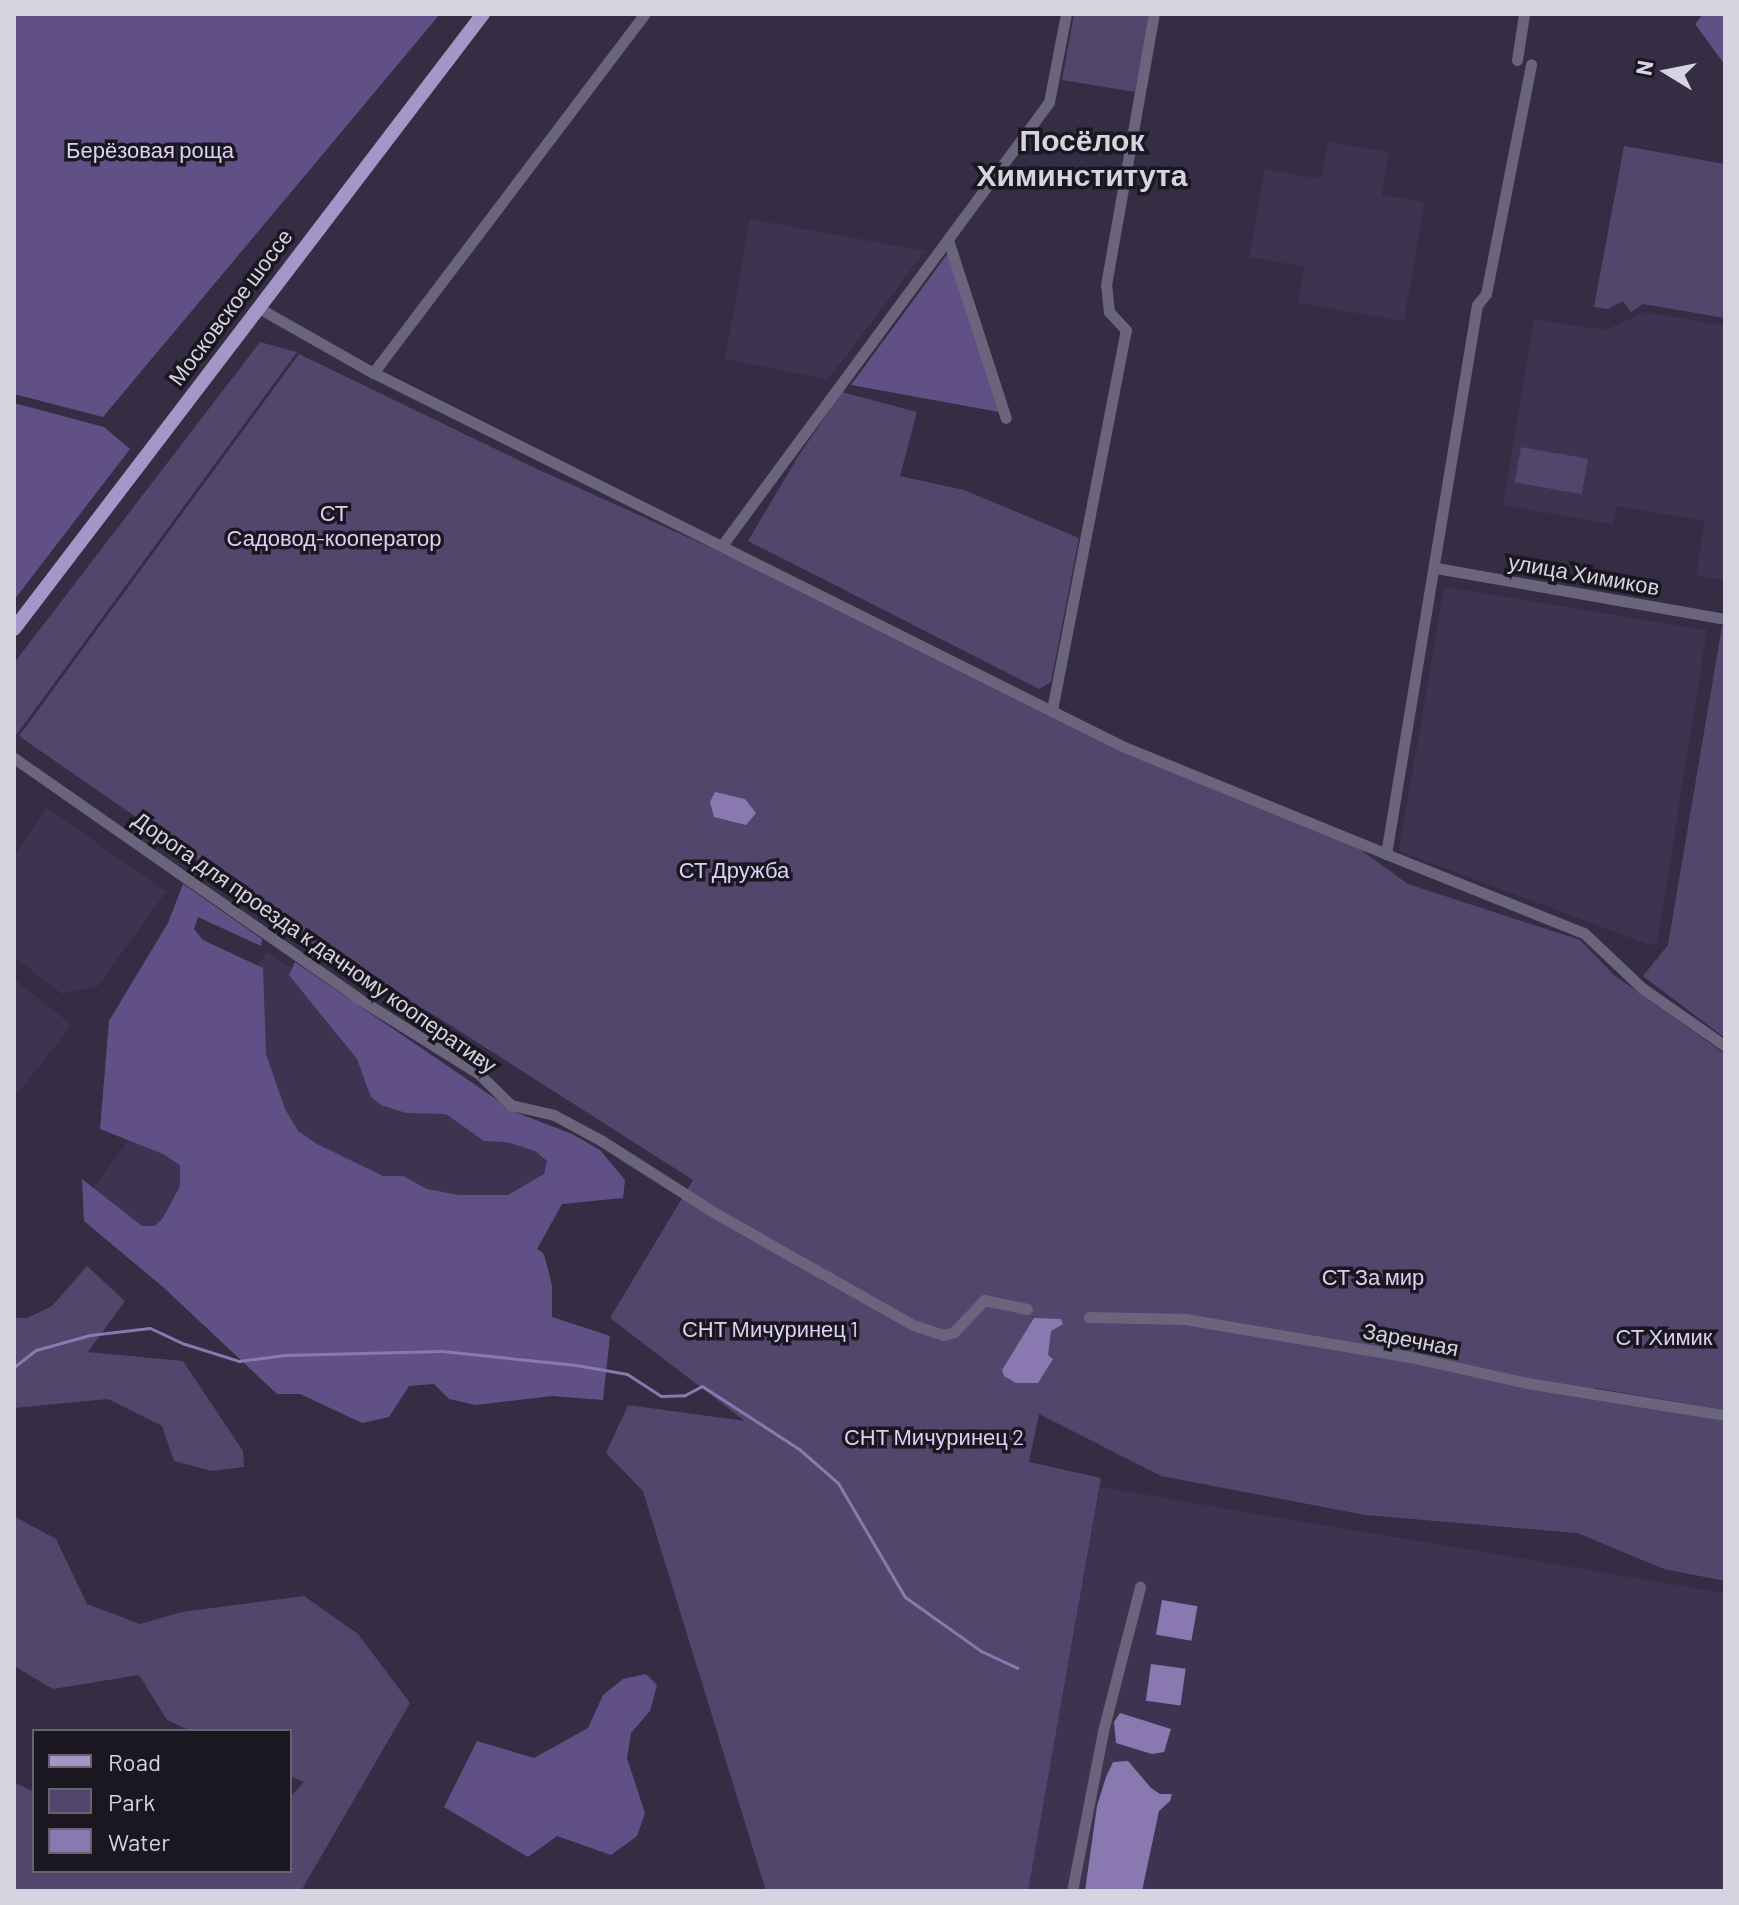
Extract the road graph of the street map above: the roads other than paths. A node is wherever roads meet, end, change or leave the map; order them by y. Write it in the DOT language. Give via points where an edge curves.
graph roads {
  1 [pos="483,14"];
  2 [pos="645,14"];
  3 [pos="1066,14"];
  4 [pos="1154,14"];
  5 [pos="1524,14"];
  6 [pos="1517,60"];
  7 [pos="1531,64"];
  8 [pos="948,240"];
  9 [pos="257,307"];
  10 [pos="373,373"];
  11 [pos="1006,418"];
  12 [pos="723,544"];
  13 [pos="1436,568"];
  14 [pos="1725,619"];
  15 [pos="14,629"];
  16 [pos="1052,710"];
  17 [pos="14,758"];
  18 [pos="1386,854"];
  19 [pos="1725,1046"];
  20 [pos="1027,1309"];
  21 [pos="1089,1317"];
  22 [pos="1725,1415"];
  23 [pos="1140,1587"];
  24 [pos="1072,1891"];
  1 -- 9 [label="main road, Московское шоссе"];
  2 -- 10 [label="street"];
  3 -- 8 [label="street" via="1049,102"];
  4 -- 16 [label="street" via="1106,285 1109,312 1126,330"];
  5 -- 6 [label="street"];
  7 -- 13 [label="street" via="1486,294 1477,305"];
  8 -- 11 [label="street"];
  8 -- 12 [label="street"];
  9 -- 10 [label="street"];
  9 -- 15 [label="main road, Московское шоссе"];
  10 -- 12 [label="street"];
  12 -- 16 [label="street"];
  13 -- 14 [label="street, улица Химиков"];
  13 -- 18 [label="street"];
  16 -- 18 [label="street" via="1122,746"];
  17 -- 20 [label="street, Дорога для проезда к дачному кооперативу" via="356,997 479,1074 511,1105 554,1115 913,1325 943,1335 954,1332 984,1300"];
  18 -- 19 [label="street" via="1584,933 1642,988"];
  21 -- 22 [label="street, Заречная" via="1185,1319"];
  23 -- 24 [label="street" via="1103,1731"];
}
